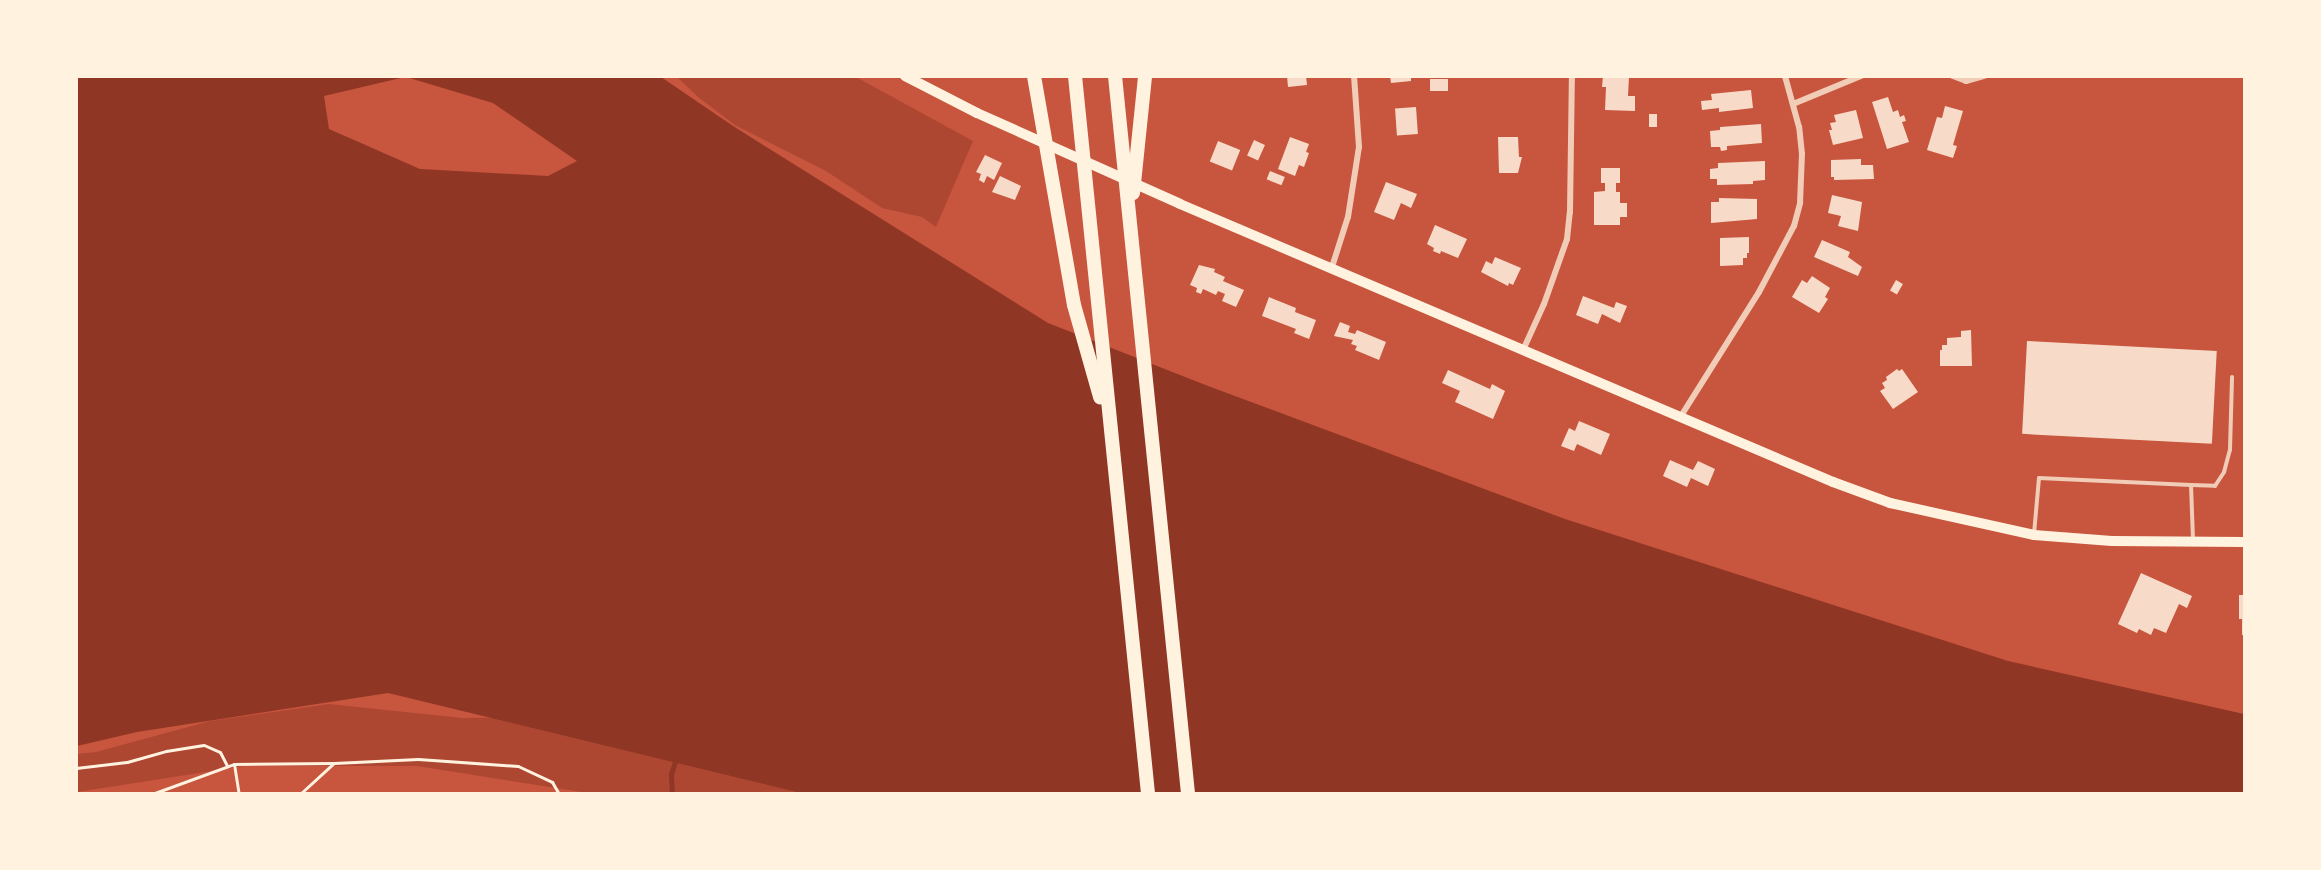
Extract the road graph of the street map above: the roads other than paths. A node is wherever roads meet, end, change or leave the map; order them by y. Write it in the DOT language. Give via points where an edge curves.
graph roads {
  1 [pos="905,76"];
  2 [pos="1034,76"];
  3 [pos="1075,76"];
  4 [pos="1115,76"];
  5 [pos="1145,76"];
  6 [pos="1354,76"];
  7 [pos="1572,76"];
  8 [pos="1785,76"];
  9 [pos="1861,76"];
  10 [pos="1953,76"];
  11 [pos="1984,76"];
  12 [pos="1793,104"];
  13 [pos="1130,222"];
  14 [pos="1332,267"];
  15 [pos="1524,348"];
  16 [pos="2232,377"];
  17 [pos="1681,416"];
  18 [pos="1109,432"];
  19 [pos="2191,485"];
  20 [pos="2034,535"];
  21 [pos="2193,542"];
  22 [pos="2244,542"];
  23 [pos="1148,794"];
  24 [pos="1188,794"];
  1 -- 14 [label="main road" via="1043,144"];
  2 -- 18 [label="highway" via="1074,305"];
  3 -- 18 [label="highway"];
  4 -- 13 [label="highway"];
  5 -- 13 [label="highway"];
  6 -- 14 [label="street" via="1359,147 1348,218"];
  7 -- 15 [label="street" via="1567,239"];
  8 -- 12 [label="street"];
  9 -- 12 [label="street"];
  10 -- 11 [label="street" via="1966,81"];
  12 -- 17 [label="street" via="1802,154 1800,203 1794,226 1759,292"];
  13 -- 24 [label="highway"];
  14 -- 15 [label="main road"];
  15 -- 17 [label="main road"];
  16 -- 19 [label="lane" via="2230,450 2224,472 2215,486"];
  17 -- 20 [label="main road" via="1890,503"];
  18 -- 23 [label="highway"];
  19 -- 20 [label="lane" via="2039,478"];
  19 -- 21 [label="lane"];
  20 -- 21 [label="main road"];
  21 -- 22 [label="main road"];
}
